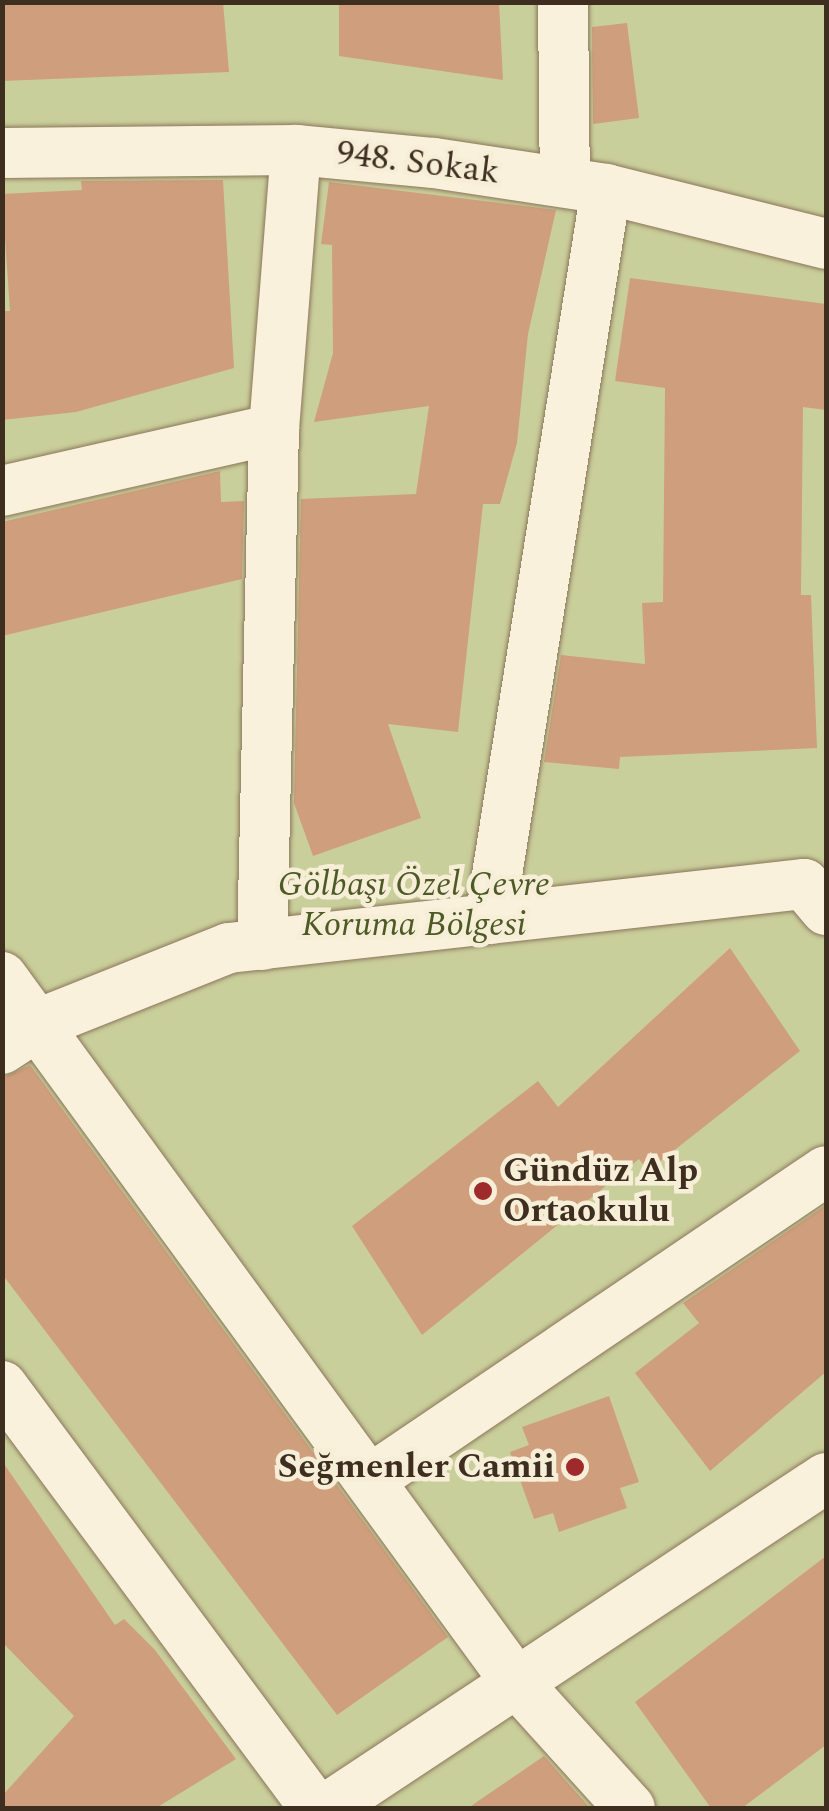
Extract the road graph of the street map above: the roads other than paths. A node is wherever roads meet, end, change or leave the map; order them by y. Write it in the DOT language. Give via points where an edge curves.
graph roads {
  1 [pos="563,2"];
  2 [pos="296,150"];
  3 [pos="2,153"];
  4 [pos="586,185"];
  5 [pos="826,244"];
  6 [pos="274,429"];
  7 [pos="2,491"];
  8 [pos="819,889"];
  9 [pos="490,919"];
  10 [pos="262,945"];
  11 [pos="2,977"];
  12 [pos="23,1036"];
  13 [pos="826,1170"];
  14 [pos="2,1386"];
  15 [pos="826,1478"];
  16 [pos="371,1480"];
  17 [pos="516,1682"];
  18 [pos="315,1808"];
  19 [pos="326,1808"];
  20 [pos="630,1808"];
  1 -- 4 [label="street"];
  2 -- 3 [label="street, 948. Sokak"];
  2 -- 4 [label="street, 948. Sokak"];
  2 -- 6 [label="street"];
  4 -- 5 [label="street, 948. Sokak"];
  4 -- 9 [label="street"];
  6 -- 7 [label="street"];
  6 -- 10 [label="street"];
  8 -- 9 [label="street"];
  9 -- 10 [label="street"];
  10 -- 12 [label="street" via="229,948"];
  11 -- 12 [label="street"];
  12 -- 16 [label="street"];
  13 -- 16 [label="street"];
  14 -- 18 [label="street"];
  15 -- 17 [label="street"];
  16 -- 17 [label="street"];
  17 -- 19 [label="street"];
  17 -- 20 [label="street"];
}
